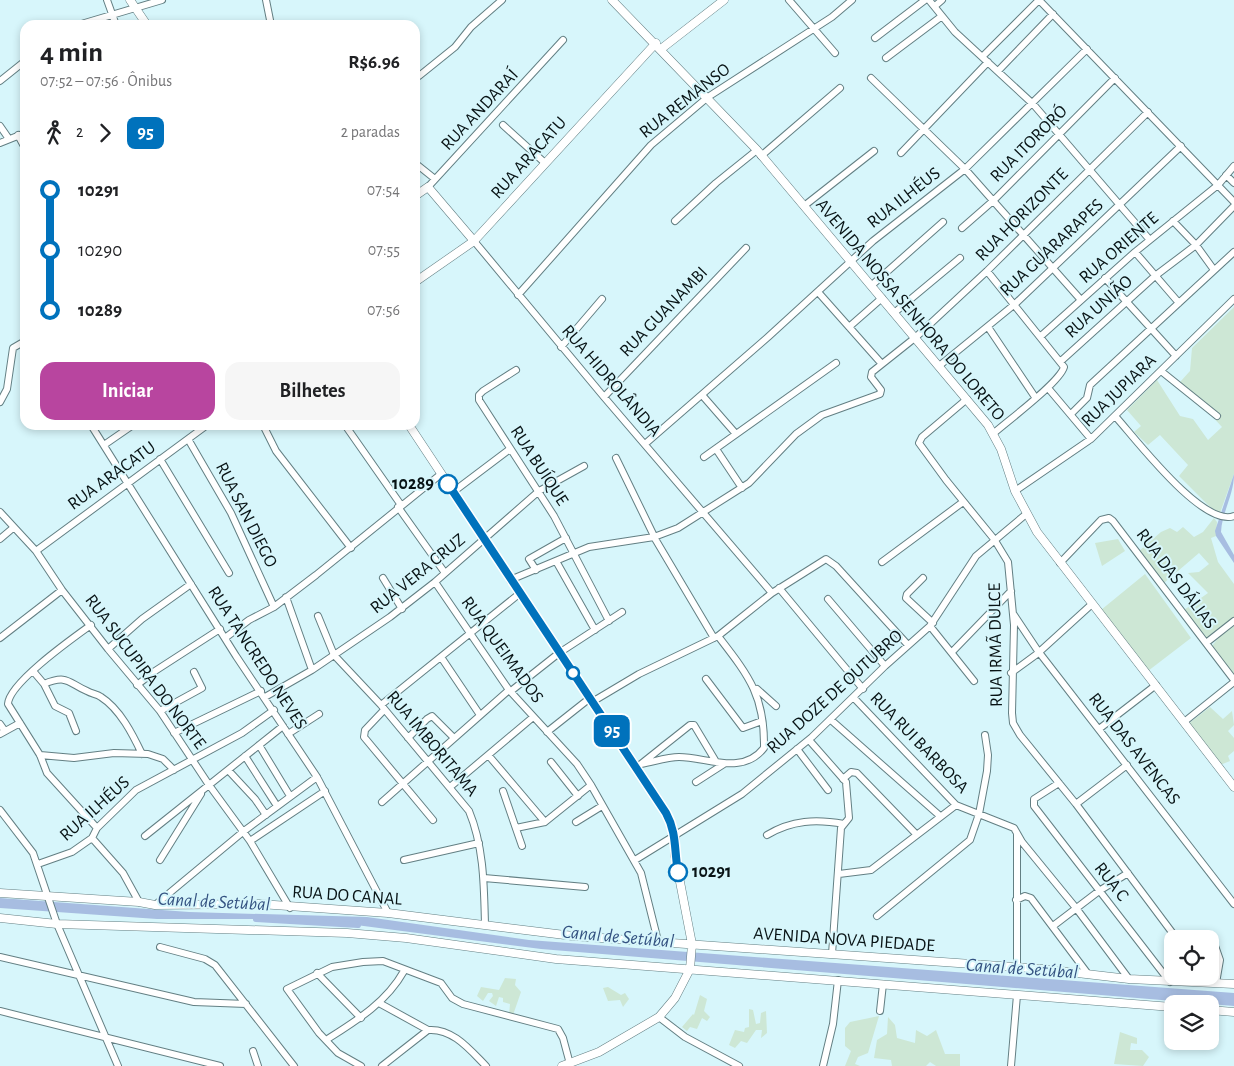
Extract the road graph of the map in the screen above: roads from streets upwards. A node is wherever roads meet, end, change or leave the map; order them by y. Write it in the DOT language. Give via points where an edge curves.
graph roads {
  1 [pos="107,0"];
  2 [pos="130,0"];
  3 [pos="162,0"];
  4 [pos="266,0"];
  5 [pos="502,0"];
  6 [pos="612,0"];
  7 [pos="724,0"];
  8 [pos="789,0"];
  9 [pos="852,0"];
  10 [pos="927,0"];
  11 [pos="942,0"];
  12 [pos="1039,0"];
  13 [pos="935,6"];
  14 [pos="135,7"];
  15 [pos="113,14"];
  16 [pos="1053,14"];
  17 [pos="942,16"];
  18 [pos="94,20"];
  19 [pos="115,20"];
  20 [pos="144,20"];
  21 [pos="270,20"];
  22 [pos="813,28"];
  23 [pos="875,38"];
  24 [pos="563,40"];
  25 [pos="658,46"];
  26 [pos="1087,49"];
  27 [pos="835,53"];
  28 [pos="982,57"];
  29 [pos="886,58"];
  30 [pos="988,62"];
  31 [pos="20,65"];
  32 [pos="998,71"];
  33 [pos="420,75"];
  34 [pos="871,78"];
  35 [pos="1115,78"];
  36 [pos="0,80"];
  37 [pos="840,88"];
  38 [pos="708,98"];
  39 [pos="1033,104"];
  40 [pos="1148,112"];
  41 [pos="503,125"];
  42 [pos="0,126"];
  43 [pos="923,129"];
  44 [pos="18,136"];
  45 [pos="1059,136"];
  46 [pos="9,139"];
  47 [pos="20,139"];
  48 [pos="0,143"];
  49 [pos="1181,146"];
  50 [pos="874,151"];
  51 [pos="759,153"];
  52 [pos="901,153"];
  53 [pos="545,163"];
  54 [pos="1234,166"];
  55 [pos="420,168"];
  56 [pos="965,169"];
  57 [pos="1089,170"];
  58 [pos="435,179"];
  59 [pos="1222,180"];
  60 [pos="1234,183"];
  61 [pos="428,186"];
  62 [pos="420,192"];
  63 [pos="994,200"];
  64 [pos="1234,202"];
  65 [pos="804,206"];
  66 [pos="1119,206"];
  67 [pos="1234,206"];
  68 [pos="675,221"];
  69 [pos="1173,221"];
  70 [pos="943,222"];
  71 [pos="962,228"];
  72 [pos="1023,235"];
  73 [pos="1149,239"];
  74 [pos="474,240"];
  75 [pos="1196,246"];
  76 [pos="746,248"];
  77 [pos="1135,252"];
  78 [pos="1234,252"];
  79 [pos="960,258"];
  80 [pos="851,261"];
  81 [pos="1053,269"];
  82 [pos="1214,270"];
  83 [pos="987,271"];
  84 [pos="1156,276"];
  85 [pos="420,278"];
  86 [pos="1105,278"];
  87 [pos="872,285"];
  88 [pos="818,292"];
  89 [pos="518,295"];
  90 [pos="882,298"];
  91 [pos="602,299"];
  92 [pos="1081,300"];
  93 [pos="1234,300"];
  94 [pos="1126,302"];
  95 [pos="1179,303"];
  96 [pos="1015,304"];
  97 [pos="894,313"];
  98 [pos="849,326"];
  99 [pos="988,328"];
  100 [pos="1149,329"];
  101 [pos="1041,336"];
  102 [pos="916,337"];
  103 [pos="20,343"];
  104 [pos="561,347"];
  105 [pos="1176,356"];
  106 [pos="1061,361"];
  107 [pos="836,363"];
  108 [pos="881,363"];
  109 [pos="939,366"];
  110 [pos="516,370"];
  111 [pos="1161,371"];
  112 [pos="1048,388"];
  113 [pos="702,395"];
  114 [pos="604,397"];
  115 [pos="1035,397"];
  116 [pos="967,399"];
  117 [pos="0,402"];
  118 [pos="1071,414"];
  119 [pos="1115,416"];
  120 [pos="1217,416"];
  121 [pos="94,430"];
  122 [pos="126,430"];
  123 [pos="200,430"];
  124 [pos="266,430"];
  125 [pos="348,430"];
  126 [pos="411,430"];
  127 [pos="994,433"];
  128 [pos="736,434"];
  129 [pos="188,439"];
  130 [pos="1091,439"];
  131 [pos="645,444"];
  132 [pos="104,445"];
  133 [pos="716,449"];
  134 [pos="510,450"];
  135 [pos="704,457"];
  136 [pos="616,458"];
  137 [pos="160,459"];
  138 [pos="584,466"];
  139 [pos="441,474"];
  140 [pos="127,483"];
  141 [pos="742,488"];
  142 [pos="539,491"];
  143 [pos="1014,491"];
  144 [pos="453,492"];
  145 [pos="963,502"];
  146 [pos="399,506"];
  147 [pos="0,512"];
  148 [pos="704,513"];
  149 [pos="1026,515"];
  150 [pos="1228,518"];
  151 [pos="14,528"];
  152 [pos="654,536"];
  153 [pos="566,538"];
  154 [pos="0,539"];
  155 [pos="485,539"];
  156 [pos="994,539"];
  157 [pos="351,548"];
  158 [pos="36,551"];
  159 [pos="573,554"];
  160 [pos="556,561"];
  161 [pos="882,562"];
  162 [pos="1060,563"];
  163 [pos="536,570"];
  164 [pos="230,573"];
  165 [pos="445,573"];
  166 [pos="383,578"];
  167 [pos="923,578"];
  168 [pos="510,580"];
  169 [pos="435,582"];
  170 [pos="191,584"];
  171 [pos="779,588"];
  172 [pos="62,590"];
  173 [pos="1011,590"];
  174 [pos="772,593"];
  175 [pos="519,594"];
  176 [pos="286,597"];
  177 [pos="828,599"];
  178 [pos="1092,604"];
  179 [pos="274,607"];
  180 [pos="402,608"];
  181 [pos="622,612"];
  182 [pos="1012,612"];
  183 [pos="318,616"];
  184 [pos="609,621"];
  185 [pos="1234,621"];
  186 [pos="91,625"];
  187 [pos="931,625"];
  188 [pos="220,630"];
  189 [pos="595,630"];
  190 [pos="470,634"];
  191 [pos="716,637"];
  192 [pos="0,638"];
  193 [pos="225,638"];
  194 [pos="1206,643"];
  195 [pos="908,645"];
  196 [pos="108,649"];
  197 [pos="1038,651"];
  198 [pos="952,652"];
  199 [pos="560,653"];
  200 [pos="334,655"];
  201 [pos="441,657"];
  202 [pos="885,666"];
  203 [pos="312,670"];
  204 [pos="33,671"];
  205 [pos="194,672"];
  206 [pos="1012,673"];
  207 [pos="706,679"];
  208 [pos="974,681"];
  209 [pos="1234,681"];
  210 [pos="44,684"];
  211 [pos="137,685"];
  212 [pos="1156,685"];
  213 [pos="754,686"];
  214 [pos="862,688"];
  215 [pos="510,690"];
  216 [pos="261,691"];
  217 [pos="265,698"];
  218 [pos="854,698"];
  219 [pos="591,700"];
  220 [pos="776,706"];
  221 [pos="383,708"];
  222 [pos="274,710"];
  223 [pos="160,711"];
  224 [pos="318,714"];
  225 [pos="480,715"];
  226 [pos="532,718"];
  227 [pos="831,720"];
  228 [pos="762,721"];
  229 [pos="20,722"];
  230 [pos="1184,722"];
  231 [pos="0,724"];
  232 [pos="283,726"];
  233 [pos="1099,729"];
  234 [pos="76,731"];
  235 [pos="547,732"];
  236 [pos="2,733"];
  237 [pos="174,733"];
  238 [pos="288,734"];
  239 [pos="984,736"];
  240 [pos="408,738"];
  241 [pos="454,738"];
  242 [pos="809,740"];
  243 [pos="259,745"];
  244 [pos="797,749"];
  245 [pos="142,754"];
  246 [pos="40,755"];
  247 [pos="244,756"];
  248 [pos="489,756"];
  249 [pos="194,760"];
  250 [pos="715,760"];
  251 [pos="428,762"];
  252 [pos="550,762"];
  253 [pos="724,764"];
  254 [pos="1127,765"];
  255 [pos="638,766"];
  256 [pos="174,770"];
  257 [pos="228,770"];
  258 [pos="317,777"];
  259 [pos="843,779"];
  260 [pos="696,782"];
  261 [pos="1059,783"];
  262 [pos="402,784"];
  263 [pos="591,785"];
  264 [pos="207,787"];
  265 [pos="450,787"];
  266 [pos="1234,787"];
  267 [pos="828,790"];
  268 [pos="325,791"];
  269 [pos="503,791"];
  270 [pos="290,796"];
  271 [pos="578,796"];
  272 [pos="382,802"];
  273 [pos="1076,804"];
  274 [pos="956,805"];
  275 [pos="277,806"];
  276 [pos="602,806"];
  277 [pos="0,810"];
  278 [pos="979,814"];
  279 [pos="266,815"];
  280 [pos="940,816"];
  281 [pos="433,820"];
  282 [pos="545,822"];
  283 [pos="576,822"];
  284 [pos="844,824"];
  285 [pos="97,828"];
  286 [pos="516,828"];
  287 [pos="244,832"];
  288 [pos="1017,833"];
  289 [pos="675,834"];
  290 [pos="916,834"];
  291 [pos="767,835"];
  292 [pos="145,836"];
  293 [pos="92,838"];
  294 [pos="250,841"];
  295 [pos="479,843"];
  296 [pos="522,846"];
  297 [pos="160,860"];
  298 [pos="404,860"];
  299 [pos="635,860"];
  300 [pos="38,864"];
  301 [pos="1128,873"];
  302 [pos="839,874"];
  303 [pos="484,878"];
  304 [pos="585,887"];
  305 [pos="1099,891"];
  306 [pos="0,893"];
  307 [pos="48,898"];
  308 [pos="1016,900"];
  309 [pos="139,902"];
  310 [pos="1234,904"];
  311 [pos="155,905"];
  312 [pos="290,908"];
  313 [pos="1076,908"];
  314 [pos="388,913"];
  315 [pos="877,916"];
  316 [pos="0,918"];
  317 [pos="57,924"];
  318 [pos="486,925"];
  319 [pos="1053,926"];
  320 [pos="1170,930"];
  321 [pos="658,941"];
  322 [pos="160,947"];
  323 [pos="692,947"];
  324 [pos="832,954"];
  325 [pos="0,957"];
  326 [pos="691,966"];
  327 [pos="1017,967"];
  328 [pos="404,971"];
  329 [pos="79,973"];
  330 [pos="317,973"];
  331 [pos="1088,974"];
  332 [pos="1164,974"];
  333 [pos="838,980"];
  334 [pos="1129,980"];
  335 [pos="1164,982"];
  336 [pos="1219,983"];
  337 [pos="883,984"];
  338 [pos="1234,984"];
  339 [pos="1018,995"];
  340 [pos="379,1003"];
  341 [pos="246,1004"];
  342 [pos="1164,1006"];
  343 [pos="0,1011"];
  344 [pos="880,1011"];
  345 [pos="1219,1011"];
  346 [pos="1234,1012"];
  347 [pos="659,1017"];
  348 [pos="361,1018"];
  349 [pos="428,1030"];
  350 [pos="106,1036"];
  351 [pos="326,1040"];
  352 [pos="253,1051"];
  353 [pos="566,1065"];
  354 [pos="118,1066"];
  355 [pos="220,1066"];
  356 [pos="258,1066"];
  357 [pos="294,1066"];
  358 [pos="361,1066"];
  359 [pos="382,1066"];
  360 [pos="486,1066"];
  361 [pos="739,1066"];
  362 [pos="823,1066"];
  363 [pos="1011,1066"];
  1 -- 15 [label="street"];
  2 -- 14 [label="street"];
  3 -- 14 [label="street"];
  4 -- 21 [label="street"];
  5 -- 33 [label="street"];
  6 -- 25 [label="street, AVENIDA NOSSA SENHORA DO LORETO"];
  7 -- 25 [label="street, RUA ARACATU"];
  8 -- 22 [label="street"];
  9 -- 22 [label="street, RUA REMANSO"];
  10 -- 13 [label="street"];
  10 -- 23 [label="street"];
  11 -- 13 [label="street"];
  12 -- 16 [label="street"];
  12 -- 28 [label="street"];
  13 -- 17 [label="street"];
  14 -- 15 [label="street"];
  14 -- 20 [label="street"];
  15 -- 18 [label="street"];
  15 -- 19 [label="street"];
  16 -- 26 [label="street"];
  16 -- 32 [label="street"];
  17 -- 28 [label="street"];
  17 -- 29 [label="street"];
  22 -- 27 [label="street"];
  22 -- 38 [label="street, RUA REMANSO"];
  24 -- 58 [label="street, RUA ANDARAÍ"];
  25 -- 38 [label="street, AVENIDA NOSSA SENHORA DO LORETO"];
  25 -- 53 [label="street, RUA ARACATU"];
  26 -- 35 [label="street"];
  26 -- 39 [label="street, RUA ILHÉUS"];
  28 -- 30 [label="street"];
  30 -- 32 [label="street"];
  30 -- 43 [label="street"];
  31 -- 36 [label="street"];
  32 -- 39 [label="street"];
  34 -- 43 [label="street"];
  35 -- 40 [label="street"];
  35 -- 45 [label="street, RUA ITORORÓ"];
  37 -- 51 [label="street"];
  38 -- 51 [label="street, AVENIDA NOSSA SENHORA DO LORETO"];
  38 -- 89 [label="street, RUA REMANSO" via="651,145"];
  39 -- 45 [label="street"];
  39 -- 56 [label="street, RUA ILHÉUS"];
  40 -- 49 [label="street"];
  40 -- 57 [label="street, RUA HORIZONTE"];
  41 -- 53 [label="street"];
  42 -- 46 [label="street"];
  43 -- 52 [label="street"];
  43 -- 56 [label="street"];
  44 -- 46 [label="street"];
  44 -- 47 [label="street"];
  45 -- 57 [label="street"];
  45 -- 63 [label="street, RUA ITORORÓ"];
  46 -- 48 [label="street"];
  49 -- 59 [label="street"];
  49 -- 66 [label="street, RUA GUARARAPES"];
  50 -- 65 [label="street"];
  51 -- 65 [label="street, AVENIDA NOSSA SENHORA DO LORETO"];
  51 -- 68 [label="street" via="716,183"];
  53 -- 74 [label="street, RUA ARACATU"];
  54 -- 59 [label="street, RUA ORIENTE"];
  55 -- 58 [label="street"];
  56 -- 63 [label="street"];
  56 -- 80 [label="street, RUA ILHÉUS"];
  57 -- 66 [label="street"];
  57 -- 72 [label="street, RUA HORIZONTE"];
  58 -- 61 [label="street, RUA ANDARAÍ"];
  59 -- 60 [label="street"];
  59 -- 64 [label="street"];
  59 -- 69 [label="street, RUA ORIENTE"];
  61 -- 62 [label="street, RUA ANDARAÍ"];
  61 -- 74 [label="street, RUA HIDROLÂNDIA"];
  63 -- 71 [label="street, RUA ITORORÓ"];
  63 -- 72 [label="street"];
  65 -- 80 [label="street, AVENIDA NOSSA SENHORA DO LORETO"];
  66 -- 73 [label="street"];
  66 -- 81 [label="street, RUA GUARARAPES"];
  67 -- 75 [label="street, RUA UNIÃO"];
  69 -- 73 [label="street, RUA ORIENTE"];
  69 -- 75 [label="street"];
  70 -- 87 [label="street"];
  72 -- 81 [label="street"];
  72 -- 83 [label="street, RUA HORIZONTE"];
  73 -- 77 [label="street, RUA ORIENTE"];
  74 -- 85 [label="street, RUA ARACATU"];
  74 -- 89 [label="street, RUA HIDROLÂNDIA"];
  75 -- 82 [label="street"];
  75 -- 84 [label="street, RUA UNIÃO"];
  76 -- 114 [label="street, RUA GUANAMBI"];
  77 -- 84 [label="street"];
  77 -- 86 [label="street, RUA ORIENTE"];
  78 -- 82 [label="street"];
  79 -- 97 [label="street"];
  80 -- 87 [label="street, AVENIDA NOSSA SENHORA DO LORETO"];
  80 -- 88 [label="street, RUA ILHÉUS"];
  81 -- 92 [label="street"];
  81 -- 96 [label="street, RUA GUARARAPES"];
  82 -- 95 [label="street"];
  83 -- 96 [label="street"];
  83 -- 102 [label="street, RUA HORIZONTE"];
  84 -- 94 [label="street, RUA UNIÃO"];
  84 -- 95 [label="street"];
  86 -- 92 [label="street, RUA ORIENTE"];
  86 -- 94 [label="street"];
  87 -- 90 [label="street, AVENIDA NOSSA SENHORA DO LORETO"];
  88 -- 98 [label="street"];
  88 -- 113 [label="street, RUA ILHÉUS"];
  89 -- 104 [label="street, RUA HIDROLÂNDIA"];
  90 -- 97 [label="street, AVENIDA NOSSA SENHORA DO LORETO"];
  90 -- 98 [label="street"];
  91 -- 104 [label="street"];
  92 -- 101 [label="street, RUA ORIENTE"];
  93 -- 105 [label="street, RUA JUPIARA"];
  94 -- 100 [label="street"];
  94 -- 106 [label="street, RUA UNIÃO"];
  95 -- 100 [label="street"];
  96 -- 99 [label="street, RUA GUARARAPES"];
  96 -- 101 [label="street"];
  97 -- 102 [label="street, AVENIDA NOSSA SENHORA DO LORETO"];
  98 -- 108 [label="street"];
  99 -- 109 [label="street, RUA GUARARAPES"];
  99 -- 115 [label="street"];
  100 -- 105 [label="street"];
  100 -- 118 [label="street" via="1090,385 1087,398"];
  101 -- 106 [label="street"];
  102 -- 108 [label="street, RUA HORIZONTE"];
  102 -- 109 [label="street, AVENIDA NOSSA SENHORA DO LORETO"];
  103 -- 117 [label="street" via="13,348 6,389"];
  104 -- 114 [label="street, RUA HIDROLÂNDIA"];
  105 -- 111 [label="street, RUA JUPIARA"];
  106 -- 112 [label="street, RUA UNIÃO" via="1063,370"];
  107 -- 128 [label="street"];
  108 -- 141 [label="street, RUA HORIZONTE" via="871,377 881,390 880,394 817,418 796,434"];
  109 -- 116 [label="street, AVENIDA NOSSA SENHORA DO LORETO"];
  110 -- 134 [label="street, RUA BUÍQUE" via="479,396"];
  111 -- 119 [label="street, RUA JUPIARA"];
  111 -- 120 [label="street"];
  112 -- 115 [label="street, RUA UNIÃO"];
  112 -- 118 [label="street"];
  113 -- 128 [label="street"];
  113 -- 131 [label="street, RUA ILHÉUS"];
  114 -- 131 [label="street, RUA HIDROLÂNDIA"];
  115 -- 127 [label="street, RUA UNIÃO"];
  116 -- 127 [label="street, AVENIDA NOSSA SENHORA DO LORETO"];
  116 -- 145 [label="street, RUA IRMÃ DULCE" via="922,437 919,444"];
  118 -- 130 [label="street"];
  119 -- 130 [label="street, RUA JUPIARA"];
  119 -- 150 [label="street" via="1173,482 1213,515"];
  121 -- 132 [label="street, RUA TANCREDO NEVES"];
  122 -- 132 [label="street"];
  123 -- 129 [label="street, RUA ARACATU"];
  124 -- 157 [label="street" via="276,451"];
  125 -- 146 [label="street"];
  126 -- 139 [label="street"];
  127 -- 143 [label="street, AVENIDA NOSSA SENHORA DO LORETO"];
  128 -- 133 [label="street"];
  129 -- 137 [label="street, RUA ARACATU"];
  129 -- 179 [label="street, RUA SAN DIEGO" via="228,507"];
  130 -- 143 [label="street, RUA JUPIARA"];
  131 -- 148 [label="street, RUA HIDROLÂNDIA"];
  132 -- 140 [label="street, RUA TANCREDO NEVES"];
  133 -- 135 [label="street"];
  133 -- 141 [label="street"];
  134 -- 142 [label="street, RUA BUÍQUE"];
  134 -- 144 [label="street"];
  136 -- 152 [label="street"];
  137 -- 140 [label="street, RUA ARACATU"];
  137 -- 164 [label="street"];
  138 -- 142 [label="street, RUA VERA CRUZ"];
  139 -- 144 [label="street"];
  139 -- 146 [label="street"];
  140 -- 158 [label="street, RUA ARACATU"];
  140 -- 170 [label="street, RUA TANCREDO NEVES"];
  141 -- 148 [label="street"];
  142 -- 153 [label="street, RUA BUÍQUE"];
  142 -- 155 [label="street, RUA VERA CRUZ"];
  143 -- 149 [label="street, AVENIDA NOSSA SENHORA DO LORETO"];
  144 -- 155 [label="street"];
  145 -- 156 [label="street, RUA IRMÃ DULCE"];
  145 -- 161 [label="street"];
  146 -- 157 [label="street"];
  146 -- 165 [label="street"];
  147 -- 151 [label="street, RUA SUCUPIRA DO NORTE"];
  148 -- 152 [label="street" via="678,528"];
  148 -- 174 [label="street, RUA HIDROLÂNDIA"];
  149 -- 156 [label="street, RUA DOZE DE OUTUBRO"];
  149 -- 162 [label="street, AVENIDA NOSSA SENHORA DO LORETO"];
  151 -- 154 [label="street"];
  151 -- 158 [label="street, RUA SUCUPIRA DO NORTE"];
  152 -- 159 [label="street" via="590,547"];
  152 -- 191 [label="street"];
  153 -- 159 [label="street, RUA BUÍQUE"];
  153 -- 163 [label="street" via="529,559"];
  155 -- 165 [label="street, RUA VERA CRUZ"];
  155 -- 168 [label="street"];
  156 -- 173 [label="street, RUA IRMÃ DULCE" via="1008,562"];
  156 -- 187 [label="street, RUA DOZE DE OUTUBRO" via="976,556"];
  157 -- 176 [label="street"];
  158 -- 172 [label="street, RUA SUCUPIRA DO NORTE"];
  159 -- 160 [label="street"];
  159 -- 184 [label="street, RUA BUÍQUE"];
  160 -- 163 [label="street"];
  160 -- 189 [label="street"];
  162 -- 178 [label="street, AVENIDA NOSSA SENHORA DO LORETO"];
  162 -- 194 [label="street, RUA DAS DÁLIAS" via="1101,520 1108,518"];
  163 -- 168 [label="street"];
  165 -- 169 [label="street, RUA VERA CRUZ"];
  166 -- 180 [label="street"];
  167 -- 187 [label="street" via="906,598"];
  168 -- 175 [label="street"];
  169 -- 180 [label="street, RUA VERA CRUZ"];
  169 -- 190 [label="street, RUA QUEIMADOS"];
  170 -- 188 [label="street, RUA TANCREDO NEVES"];
  170 -- 196 [label="street" via="148,614"];
  171 -- 174 [label="street"];
  171 -- 195 [label="street" via="823,560 831,561"];
  171 -- 214 [label="street"];
  172 -- 186 [label="street, RUA SUCUPIRA DO NORTE"];
  172 -- 192 [label="street"];
  173 -- 182 [label="street, RUA IRMÃ DULCE"];
  173 -- 198 [label="street"];
  174 -- 191 [label="street"];
  175 -- 190 [label="street"];
  175 -- 199 [label="street"];
  176 -- 179 [label="street"];
  176 -- 203 [label="street"];
  177 -- 202 [label="street"];
  178 -- 197 [label="street"];
  178 -- 212 [label="street, AVENIDA NOSSA SENHORA DO LORETO"];
  179 -- 193 [label="street"];
  180 -- 200 [label="street, RUA VERA CRUZ"];
  181 -- 184 [label="street"];
  182 -- 197 [label="street, RUA DAS AVENCAS"];
  182 -- 206 [label="street, RUA IRMÃ DULCE"];
  183 -- 200 [label="street"];
  184 -- 189 [label="street"];
  185 -- 194 [label="street"];
  186 -- 196 [label="street, RUA SUCUPIRA DO NORTE"];
  186 -- 204 [label="street"];
  187 -- 195 [label="street, RUA DOZE DE OUTUBRO"];
  187 -- 198 [label="street"];
  188 -- 193 [label="street, RUA TANCREDO NEVES"];
  188 -- 211 [label="street"];
  189 -- 199 [label="street"];
  190 -- 201 [label="street"];
  190 -- 215 [label="street, RUA QUEIMADOS"];
  191 -- 213 [label="street"];
  191 -- 219 [label="street"];
  193 -- 216 [label="street, RUA TANCREDO NEVES"];
  194 -- 209 [label="street, RUA DAS DÁLIAS"];
  195 -- 202 [label="street, RUA DOZE DE OUTUBRO"];
  196 -- 211 [label="street, RUA SUCUPIRA DO NORTE"];
  197 -- 206 [label="street"];
  197 -- 233 [label="street, RUA DAS AVENCAS"];
  198 -- 208 [label="street"];
  199 -- 215 [label="street"];
  199 -- 219 [label="street"];
  200 -- 203 [label="street, RUA VERA CRUZ"];
  200 -- 221 [label="street, RUA IMBORITAMA"];
  201 -- 221 [label="street"];
  201 -- 225 [label="street"];
  202 -- 214 [label="street, RUA DOZE DE OUTUBRO"];
  203 -- 217 [label="street, RUA VERA CRUZ"];
  204 -- 210 [label="street"];
  204 -- 229 [label="street" via="11,694 8,704"];
  205 -- 223 [label="street" via="201,688"];
  206 -- 261 [label="street, RUA IRMÃ DULCE" via="1015,728"];
  207 -- 228 [label="street" via="744,728"];
  209 -- 230 [label="street"];
  210 -- 234 [label="street" via="55,706 68,713"];
  210 -- 245 [label="street" via="70,680 85,691 100,696 122,719"];
  211 -- 223 [label="street, RUA SUCUPIRA DO NORTE"];
  212 -- 230 [label="street, AVENIDA NOSSA SENHORA DO LORETO"];
  212 -- 233 [label="street"];
  213 -- 220 [label="street"];
  213 -- 228 [label="street"];
  214 -- 218 [label="street, RUA DOZE DE OUTUBRO"];
  215 -- 225 [label="street"];
  215 -- 226 [label="street, RUA QUEIMADOS"];
  216 -- 217 [label="street, RUA TANCREDO NEVES"];
  216 -- 237 [label="street"];
  217 -- 222 [label="street, RUA TANCREDO NEVES"];
  218 -- 227 [label="street, RUA DOZE DE OUTUBRO"];
  218 -- 274 [label="street, RUA RUI BARBOSA"];
  219 -- 235 [label="street"];
  219 -- 255 [label="street"];
  221 -- 240 [label="street, RUA IMBORITAMA"];
  221 -- 262 [label="street" via="363,735"];
  222 -- 232 [label="street, RUA TANCREDO NEVES"];
  222 -- 249 [label="street, RUA ILHÉUS" via="242,733"];
  223 -- 237 [label="street, RUA SUCUPIRA DO NORTE"];
  224 -- 238 [label="street"];
  225 -- 241 [label="street"];
  226 -- 235 [label="street, RUA QUEIMADOS"];
  226 -- 248 [label="street"];
  227 -- 242 [label="street, RUA DOZE DE OUTUBRO"];
  227 -- 280 [label="street"];
  228 -- 253 [label="street" via="764,748 744,762"];
  229 -- 236 [label="street"];
  229 -- 246 [label="street"];
  230 -- 266 [label="street, AVENIDA NOSSA SENHORA DO LORETO"];
  231 -- 236 [label="street"];
  232 -- 238 [label="street, RUA TANCREDO NEVES"];
  232 -- 243 [label="street"];
  233 -- 254 [label="street, RUA DAS AVENCAS"];
  235 -- 263 [label="street, RUA QUEIMADOS" via="577,764"];
  237 -- 249 [label="street, RUA SUCUPIRA DO NORTE"];
  238 -- 258 [label="street, RUA TANCREDO NEVES"];
  239 -- 278 [label="street" via="988,756"];
  240 -- 241 [label="street" via="432,716"];
  240 -- 251 [label="street, RUA IMBORITAMA"];
  241 -- 251 [label="street"];
  242 -- 244 [label="street, RUA DOZE DE OUTUBRO"];
  242 -- 259 [label="street"];
  243 -- 247 [label="street"];
  243 -- 270 [label="street"];
  244 -- 267 [label="street"];
  244 -- 289 [label="street, RUA DOZE DE OUTUBRO" via="742,794"];
  245 -- 246 [label="street" via="114,753 74,758"];
  245 -- 256 [label="street" via="160,757"];
  246 -- 285 [label="street" via="47,773"];
  247 -- 257 [label="street"];
  247 -- 275 [label="street"];
  248 -- 265 [label="street"];
  248 -- 282 [label="street"];
  249 -- 256 [label="street, RUA ILHÉUS"];
  249 -- 264 [label="street, RUA SUCUPIRA DO NORTE"];
  250 -- 253 [label="street"];
  250 -- 255 [label="street" via="681,756"];
  250 -- 255 [label="street" via="696,727 688,726"];
  251 -- 262 [label="street"];
  251 -- 265 [label="street, RUA IMBORITAMA"];
  252 -- 271 [label="street"];
  253 -- 260 [label="street"];
  254 -- 273 [label="street"];
  254 -- 310 [label="street, RUA DAS AVENCAS"];
  255 -- 289 [label="street"];
  256 -- 285 [label="street, RUA ILHÉUS" via="136,790"];
  257 -- 264 [label="street"];
  257 -- 279 [label="street" via="255,798"];
  258 -- 268 [label="street, RUA TANCREDO NEVES"];
  258 -- 270 [label="street"];
  259 -- 284 [label="street" via="847,786 849,818"];
  259 -- 290 [label="street" via="851,772 857,773"];
  261 -- 273 [label="street, RUA IRMÃ DULCE"];
  261 -- 305 [label="street, RUA C" via="1034,799 1034,806"];
  262 -- 272 [label="street"];
  262 -- 281 [label="street"];
  263 -- 271 [label="street"];
  263 -- 276 [label="street, RUA QUEIMADOS"];
  264 -- 287 [label="street, RUA SUCUPIRA DO NORTE"];
  264 -- 292 [label="street"];
  264 -- 297 [label="street"];
  265 -- 295 [label="street, RUA IMBORITAMA" via="469,810"];
  268 -- 294 [label="street"];
  268 -- 314 [label="street, RUA TANCREDO NEVES"];
  269 -- 286 [label="street"];
  270 -- 275 [label="street"];
  271 -- 282 [label="street"];
  273 -- 301 [label="street, RUA IRMÃ DULCE"];
  274 -- 278 [label="street, RUA RUI BARBOSA"];
  274 -- 280 [label="street"];
  275 -- 279 [label="street"];
  276 -- 283 [label="street"];
  276 -- 299 [label="street, RUA QUEIMADOS"];
  277 -- 300 [label="street" via="28,845"];
  278 -- 288 [label="street, RUA RUI BARBOSA" via="1014,828"];
  278 -- 315 [label="street" via="966,844"];
  279 -- 287 [label="street"];
  280 -- 290 [label="street"];
  282 -- 286 [label="street"];
  284 -- 291 [label="street" via="822,821 795,823"];
  284 -- 302 [label="street" via="841,828"];
  285 -- 293 [label="street, RUA ILHÉUS"];
  286 -- 296 [label="street"];
  287 -- 294 [label="street, RUA SUCUPIRA DO NORTE"];
  287 -- 311 [label="street"];
  288 -- 308 [label="street"];
  288 -- 313 [label="street"];
  289 -- 299 [label="street, RUA DOZE DE OUTUBRO"];
  289 -- 323 [label="street" via="675,856"];
  290 -- 302 [label="street" via="871,870"];
  293 -- 300 [label="street, RUA ILHÉUS" via="67,855"];
  293 -- 309 [label="street" via="123,873"];
  294 -- 312 [label="street, RUA SUCUPIRA DO NORTE"];
  295 -- 298 [label="street"];
  295 -- 303 [label="street, RUA IMBORITAMA"];
  299 -- 321 [label="street, RUA QUEIMADOS" via="647,892"];
  300 -- 307 [label="street"];
  301 -- 305 [label="street"];
  301 -- 320 [label="street, RUA IRMÃ DULCE"];
  302 -- 324 [label="street"];
  303 -- 304 [label="street"];
  303 -- 318 [label="street, RUA IMBORITAMA"];
  305 -- 313 [label="street"];
  305 -- 332 [label="street, RUA C"];
  306 -- 307 [label="street, RUA DO CANAL"];
  307 -- 309 [label="street, RUA DO CANAL"];
  307 -- 317 [label="street"];
  308 -- 319 [label="street" via="1025,896 1031,898"];
  308 -- 327 [label="street"];
  309 -- 311 [label="street, RUA DO CANAL"];
  311 -- 312 [label="street, RUA DO CANAL" via="260,904"];
  312 -- 314 [label="street, RUA DO CANAL"];
  313 -- 319 [label="street"];
  313 -- 334 [label="street"];
  314 -- 318 [label="street, RUA DO CANAL"];
  316 -- 317 [label="street, RUA DO CANAL"];
  317 -- 326 [label="street, RUA DO CANAL" via="347,933 556,959"];
  317 -- 329 [label="street"];
  318 -- 321 [label="street, RUA DO CANAL" via="573,936"];
  319 -- 331 [label="street"];
  321 -- 323 [label="street, RUA DO CANAL"];
  322 -- 341 [label="street" via="210,962"];
  323 -- 324 [label="street, AVENIDA NOVA PIEDADE"];
  323 -- 326 [label="street"];
  324 -- 327 [label="street, AVENIDA NOVA PIEDADE"];
  325 -- 329 [label="street"];
  326 -- 333 [label="street"];
  326 -- 347 [label="street" via="674,998"];
  327 -- 331 [label="street, AVENIDA NOVA PIEDADE"];
  328 -- 330 [label="street" via="389,963 372,961 332,967"];
  328 -- 340 [label="street"];
  328 -- 353 [label="street" via="443,984 458,1002 558,1029 563,1038"];
  329 -- 341 [label="street" via="194,1002"];
  329 -- 350 [label="street"];
  330 -- 348 [label="street"];
  330 -- 351 [label="street" via="287,989"];
  331 -- 334 [label="street, AVENIDA NOVA PIEDADE"];
  333 -- 337 [label="street"];
  333 -- 362 [label="street" via="833,1024"];
  334 -- 335 [label="street, AVENIDA NOVA PIEDADE"];
  336 -- 338 [label="street, AVENIDA NOVA PIEDADE"];
  337 -- 339 [label="street"];
  337 -- 344 [label="street"];
  339 -- 342 [label="street"];
  339 -- 363 [label="street"];
  340 -- 348 [label="street"];
  340 -- 349 [label="street"];
  341 -- 357 [label="street"];
  343 -- 350 [label="street"];
  345 -- 346 [label="street"];
  347 -- 353 [label="street" via="624,1040"];
  347 -- 361 [label="street" via="686,1037"];
  348 -- 351 [label="street"];
  349 -- 359 [label="street"];
  349 -- 360 [label="street" via="440,1030 455,1038"];
  350 -- 354 [label="street"];
  350 -- 355 [label="street"];
  351 -- 358 [label="street" via="340,1054"];
  352 -- 356 [label="street"];
}
